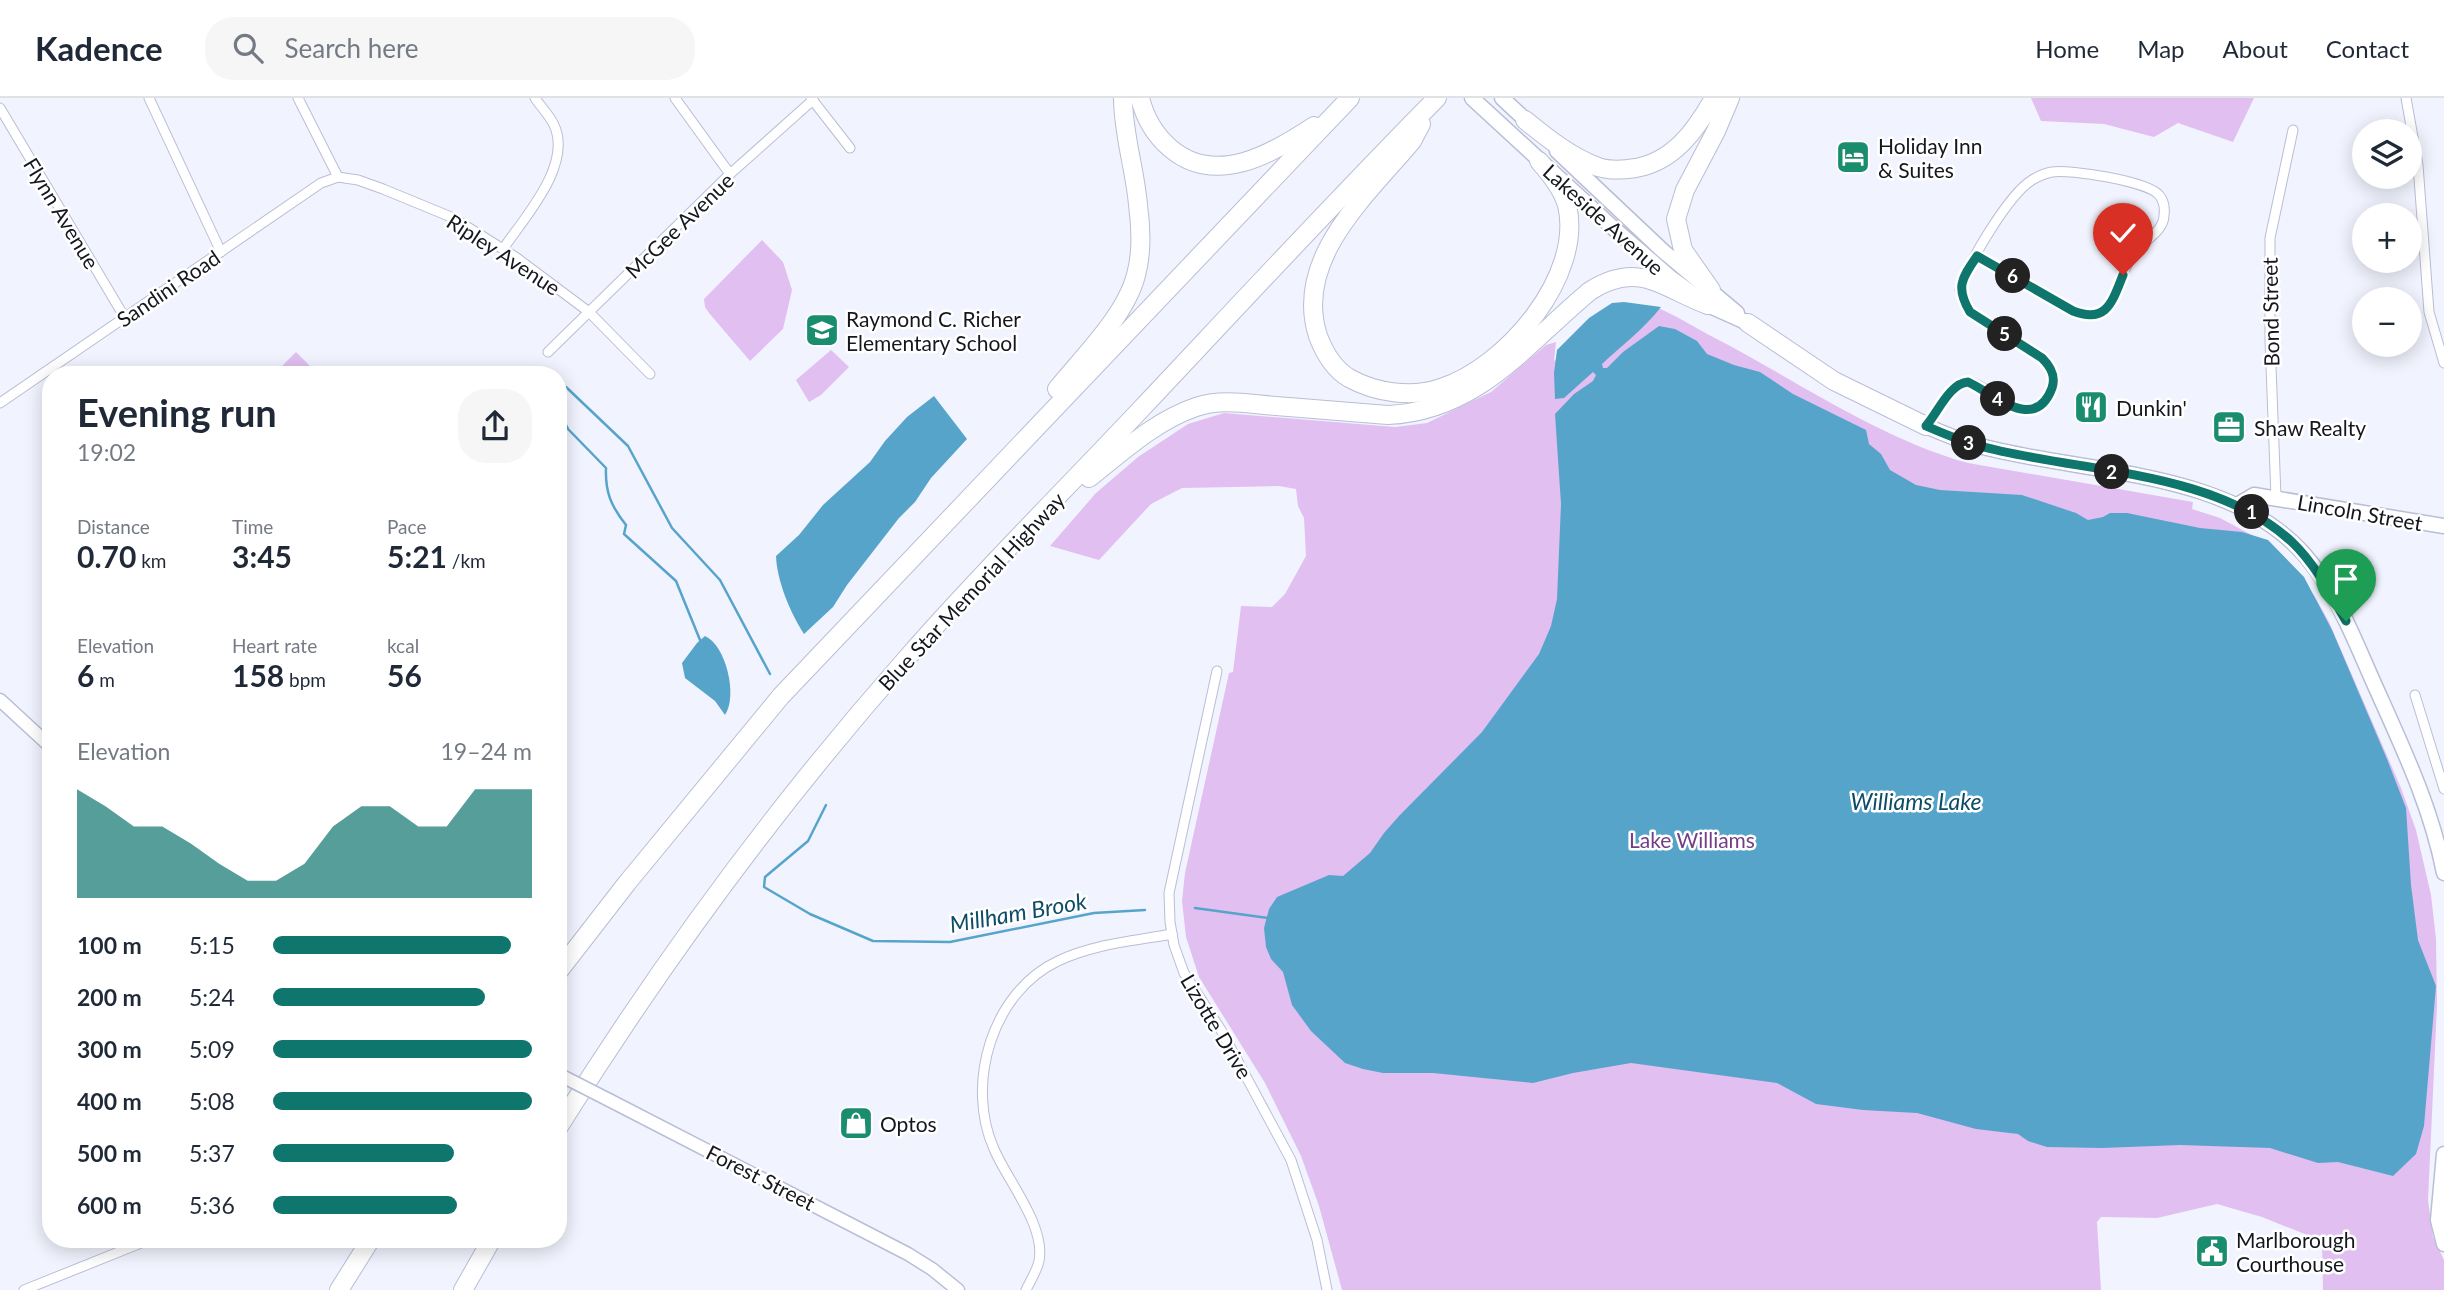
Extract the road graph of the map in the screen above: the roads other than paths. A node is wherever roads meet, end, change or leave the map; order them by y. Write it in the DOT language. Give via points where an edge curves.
graph roads {
  1 [pos="149,98"];
  2 [pos="298,98"];
  3 [pos="535,98"];
  4 [pos="675,98"];
  5 [pos="1123,98"];
  6 [pos="1140,98"];
  7 [pos="1350,98"];
  8 [pos="1502,98"];
  9 [pos="1714,98"];
  10 [pos="1730,98"];
  11 [pos="2406,98"];
  12 [pos="812,99"];
  13 [pos="1434,100"];
  14 [pos="1475,101"];
  15 [pos="0,108"];
  16 [pos="1525,120"];
  17 [pos="2293,130"];
  18 [pos="850,148"];
  19 [pos="1539,161"];
  20 [pos="730,174"];
  21 [pos="338,177"];
  22 [pos="503,249"];
  23 [pos="221,252"];
  24 [pos="1977,256"];
  25 [pos="1709,298"];
  26 [pos="589,312"];
  27 [pos="125,318"];
  28 [pos="1748,323"];
  29 [pos="548,352"];
  30 [pos="2444,363"];
  31 [pos="54,366"];
  32 [pos="650,373"];
  33 [pos="42,374"];
  34 [pos="0,403"];
  35 [pos="1926,426"];
  36 [pos="2276,497"];
  37 [pos="2237,505"];
  38 [pos="943,524"];
  39 [pos="1032,525"];
  40 [pos="2444,526"];
  41 [pos="1217,671"];
  42 [pos="2415,695"];
  43 [pos="0,700"];
  44 [pos="42,739"];
  45 [pos="2444,789"];
  46 [pos="2444,873"];
  47 [pos="1172,934"];
  48 [pos="567,960"];
  49 [pos="567,1078"];
  50 [pos="567,1114"];
  51 [pos="2444,1154"];
  52 [pos="2444,1244"];
  53 [pos="129,1248"];
  54 [pos="365,1248"];
  55 [pos="487,1248"];
  56 [pos="24,1290"];
  57 [pos="339,1290"];
  58 [pos="463,1290"];
  59 [pos="958,1290"];
  60 [pos="1026,1290"];
  61 [pos="1327,1290"];
  1 -- 23 [label="street"];
  2 -- 21 [label="street"];
  3 -- 22 [label="street" via="555,127 556,164"];
  4 -- 20 [label="street"];
  5 -- 38 [label="highway" via="1139,218 1139,262 1133,284 1095,342"];
  6 -- 7 [label="highway" via="1147,120 1169,147 1191,162 1213,167 1242,163 1284,144"];
  7 -- 38 [label="highway"];
  8 -- 16 [label="main road, Lakeside Avenue"];
  9 -- 16 [label="highway" via="1673,152 1656,162 1626,169 1591,164"];
  10 -- 25 [label="highway" via="1689,181 1676,219 1683,250"];
  11 -- 30 [label="street" via="2418,165 2429,312"];
  12 -- 18 [label="street"];
  12 -- 20 [label="street, McGee Avenue"];
  13 -- 19 [label="highway" via="1412,141 1332,239 1318,270 1313,306 1319,340 1334,365 1352,380 1392,392 1441,388 1489,361 1527,324 1556,280 1569,227 1561,190"];
  13 -- 39 [label="highway, Blue Star Memorial Highway"];
  14 -- 19 [label="main road, Lakeside Avenue"];
  15 -- 27 [label="street, Flynn Avenue"];
  16 -- 25 [label="main road, Lakeside Avenue"];
  17 -- 36 [label="street, Bond Street" via="2269,249"];
  19 -- 25 [label="main road, Lakeside Avenue" via="1653,263"];
  20 -- 26 [label="street, McGee Avenue"];
  21 -- 22 [label="street, Ripley Avenue" via="358,180 451,217"];
  21 -- 23 [label="street, Sandini Road" via="321,183"];
  22 -- 26 [label="street, Ripley Avenue"];
  23 -- 27 [label="street, Sandini Road"];
  24 -- 24 [label="street" via="2019,191 2053,172 2084,173 2142,186 2158,193 2164,203 2165,219 2134,253 2111,306 2099,314 2073,311"];
  24 -- 35 [label="street" via="1960,290 1970,312 2042,358 2052,368 2054,383 2038,408 2025,410 1960,382"];
  25 -- 28 [label="main road, Lakeside Avenue"];
  25 -- 39 [label="highway" via="1641,277 1603,283 1483,385 1450,402 1409,414 1226,403 1196,407 1140,438"];
  26 -- 29 [label="street, McGee Avenue"];
  26 -- 32 [label="street, Ripley Avenue"];
  27 -- 31 [label="street, Sandini Road"];
  28 -- 35 [label="highway, Lakeside Avenue" via="1834,381"];
  33 -- 34 [label="street, Sandini Road"];
  35 -- 37 [label="main road, Lakeside Avenue" via="1975,445 2184,486"];
  36 -- 37 [label="main road, Lincoln Street" via="2254,495"];
  36 -- 40 [label="main road, Lincoln Street"];
  37 -- 46 [label="main road, Lakeside Avenue" via="2293,543 2338,606 2410,765 2430,816"];
  38 -- 48 [label="highway" via="774,704"];
  39 -- 50 [label="highway, Blue Star Memorial Highway" via="907,657 789,801 657,979"];
  41 -- 47 [label="street, Lizotte Drive" via="1169,893"];
  42 -- 45 [label="street"];
  43 -- 44 [label="main road"];
  47 -- 60 [label="street" via="1085,950 1057,961 1019,991 995,1030 986,1056 984,1124 1039,1243 1039,1261"];
  47 -- 61 [label="street, Lizotte Drive" via="1184,973 1221,1030 1291,1160 1317,1240"];
  49 -- 59 [label="main road, Forest Street, bridge" via="894,1246"];
  51 -- 52 [label="main road" via="2438,1220"];
  53 -- 56 [label="street"];
  54 -- 57 [label="highway"];
  55 -- 58 [label="highway"];
}
